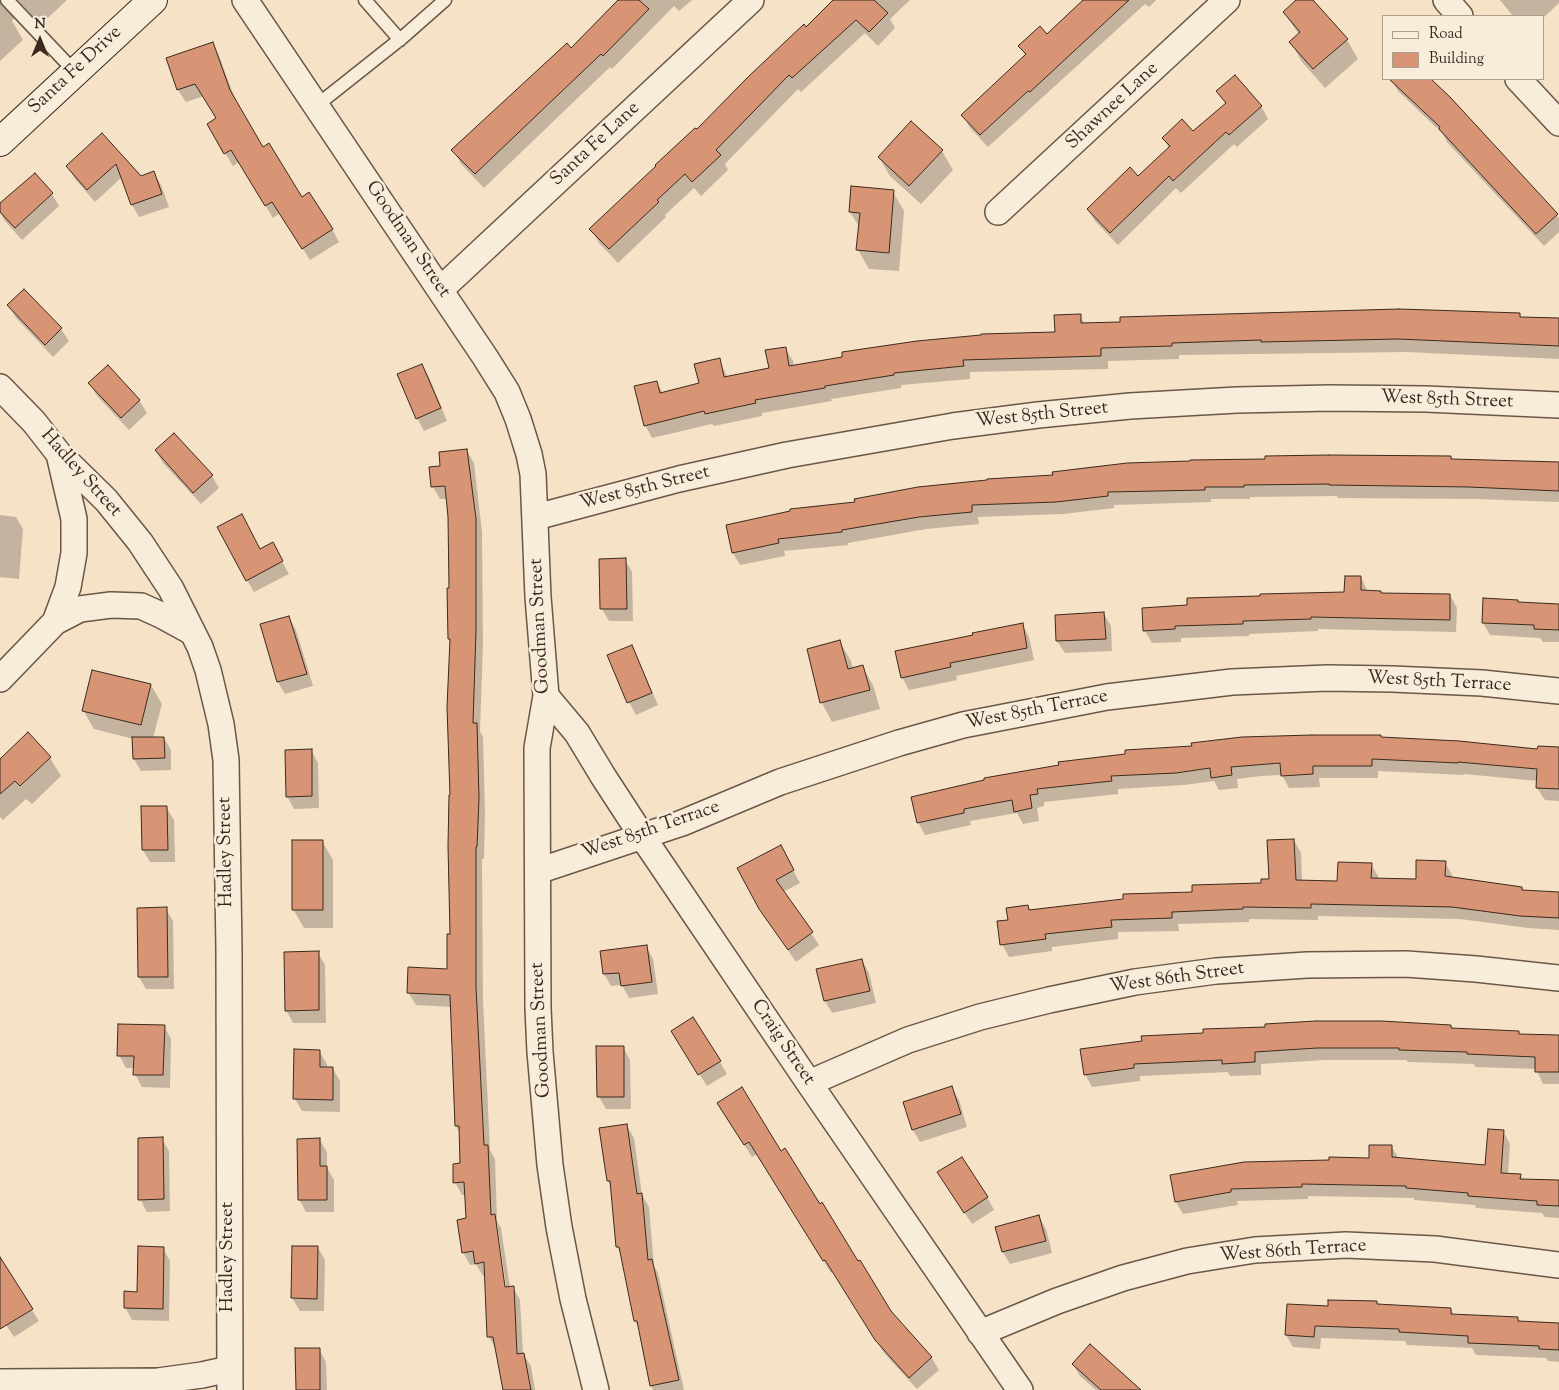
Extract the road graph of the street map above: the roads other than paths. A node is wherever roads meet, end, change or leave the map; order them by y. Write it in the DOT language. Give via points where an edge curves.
graph roads {
  1 [pos="7,0"];
  2 [pos="153,0"];
  3 [pos="244,0"];
  4 [pos="365,0"];
  5 [pos="445,0"];
  6 [pos="751,0"];
  7 [pos="1227,0"];
  8 [pos="1446,0"];
  9 [pos="1459,15"];
  10 [pos="400,40"];
  11 [pos="75,72"];
  12 [pos="1519,80"];
  13 [pos="316,106"];
  14 [pos="1559,123"];
  15 [pos="0,142"];
  16 [pos="998,212"];
  17 [pos="440,290"];
  18 [pos="0,387"];
  19 [pos="1559,405"];
  20 [pos="59,454"];
  21 [pos="536,516"];
  22 [pos="55,622"];
  23 [pos="192,632"];
  24 [pos="0,679"];
  25 [pos="1559,691"];
  26 [pos="546,696"];
  27 [pos="642,836"];
  28 [pos="538,871"];
  29 [pos="1559,978"];
  30 [pos="809,1083"];
  31 [pos="1559,1265"];
  32 [pos="980,1333"];
  33 [pos="230,1379"];
  34 [pos="0,1382"];
  35 [pos="596,1390"];
  36 [pos="1020,1390"];
  1 -- 11 [label="lane"];
  2 -- 11 [label="main road, Santa Fe Drive"];
  3 -- 13 [label="street, Goodman Street"];
  4 -- 10 [label="lane"];
  5 -- 10 [label="lane"];
  6 -- 17 [label="street, Santa Fe Lane"];
  7 -- 16 [label="street, Shawnee Lane"];
  8 -- 9 [label="street"];
  10 -- 13 [label="lane"];
  11 -- 15 [label="main road, Santa Fe Drive"];
  12 -- 14 [label="street"];
  13 -- 17 [label="street, Goodman Street"];
  17 -- 21 [label="street, Goodman Street" via="486,357 515,410 533,474"];
  18 -- 20 [label="street, Hadley Street"];
  19 -- 21 [label="street, West 85th Street" via="1426,399 1283,399 1130,406 1038,415 787,455"];
  20 -- 22 [label="street" via="74,519 74,553 68,587"];
  20 -- 23 [label="street, Hadley Street" via="106,500 140,542 171,589"];
  21 -- 26 [label="street, Goodman Street"];
  22 -- 23 [label="street" via="80,608 141,606"];
  22 -- 24 [label="street"];
  23 -- 33 [label="street, Hadley Street" via="208,670 226,760"];
  25 -- 27 [label="street, West 85th Terrace" via="1482,683 1327,678 1232,682 1107,696 963,725 899,743 780,782"];
  26 -- 27 [label="street, Craig Street" via="577,733"];
  26 -- 28 [label="street, Goodman Street" via="537,748"];
  27 -- 28 [label="street, West 85th Terrace"];
  27 -- 30 [label="street, Craig Street"];
  28 -- 35 [label="street, Goodman Street" via="540,1052 550,1165 573,1299"];
  29 -- 30 [label="street, West 86th Street" via="1406,964 1306,965 1216,971 1135,982 980,1017 908,1040"];
  30 -- 32 [label="street, Craig Street"];
  31 -- 32 [label="street, West 86th Terrace" via="1435,1249 1346,1245 1255,1250 1186,1261 1124,1278"];
  32 -- 36 [label="street, Craig Street"];
  33 -- 34 [label="street" via="202,1375 158,1381"];
}
